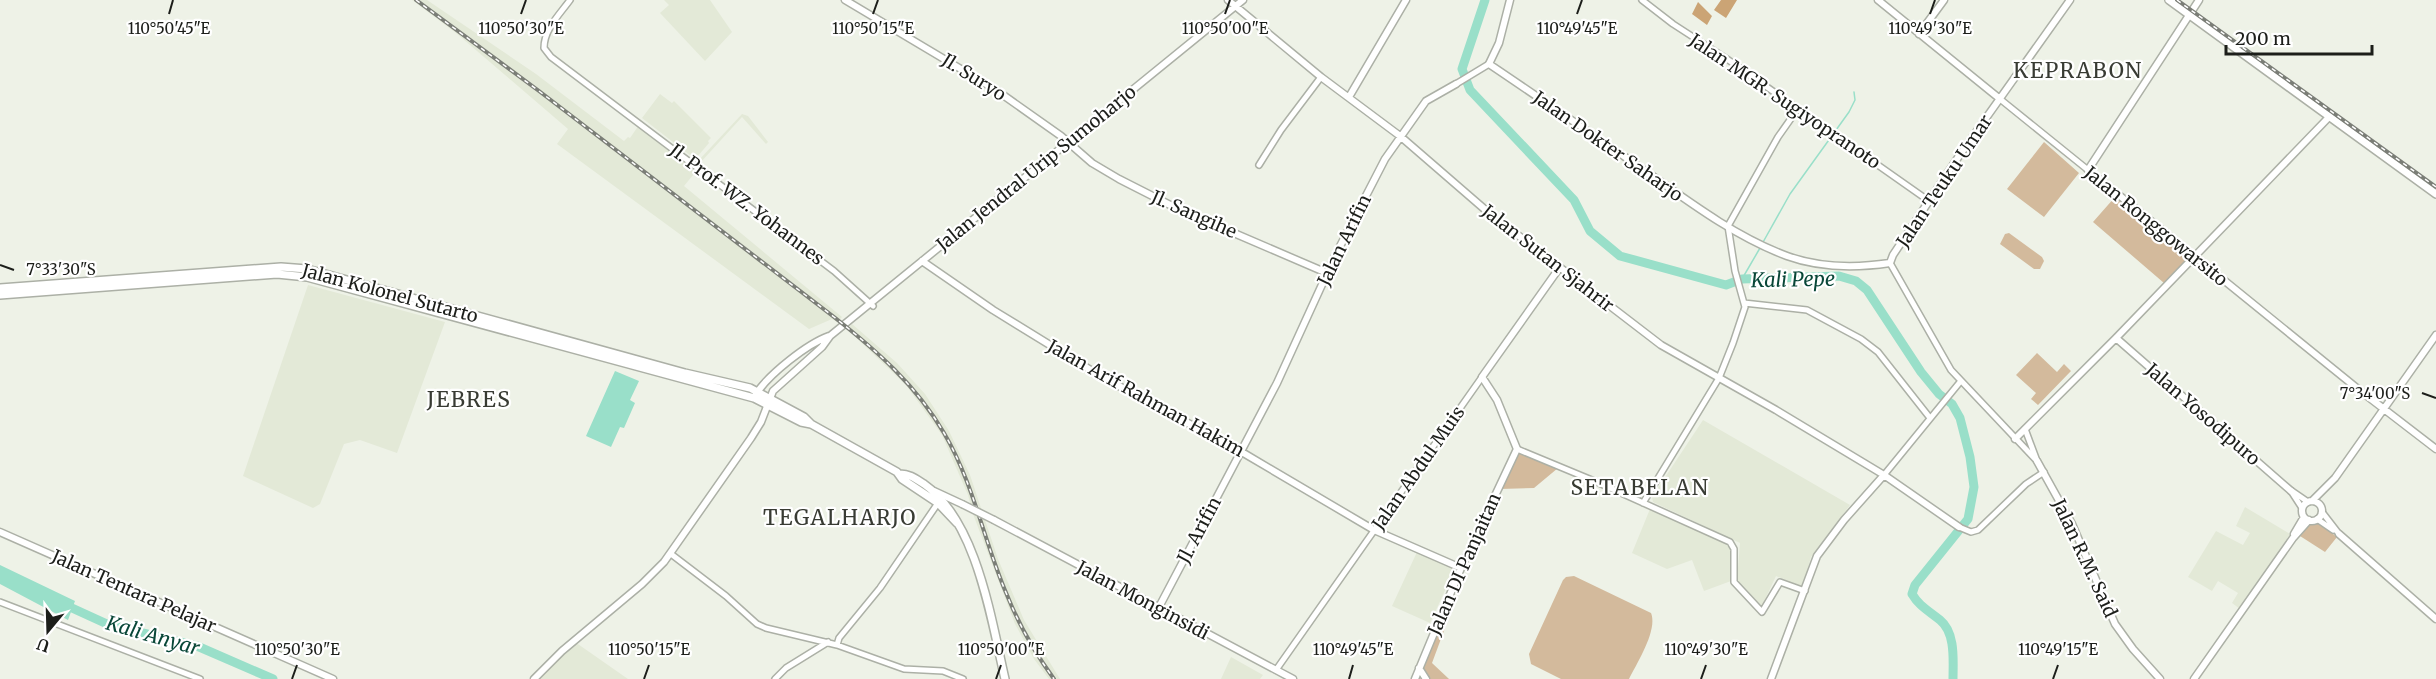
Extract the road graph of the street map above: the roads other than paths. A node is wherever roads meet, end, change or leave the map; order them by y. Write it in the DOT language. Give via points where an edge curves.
graph roads {
  1 [pos="570,0"];
  2 [pos="845,0"];
  3 [pos="1228,0"];
  4 [pos="1243,0"];
  5 [pos="1406,0"];
  6 [pos="1510,0"];
  7 [pos="1642,0"];
  8 [pos="1878,0"];
  9 [pos="1944,0"];
  10 [pos="2070,0"];
  11 [pos="2169,0"];
  12 [pos="2199,0"];
  13 [pos="1235,6"];
  14 [pos="2190,15"];
  15 [pos="1919,34"];
  16 [pos="1489,64"];
  17 [pos="1322,77"];
  18 [pos="1456,84"];
  19 [pos="1349,97"];
  20 [pos="2000,99"];
  21 [pos="1797,110"];
  22 [pos="2330,116"];
  23 [pos="1400,136"];
  24 [pos="1068,142"];
  25 [pos="1259,165"];
  26 [pos="2088,170"];
  27 [pos="2436,194"];
  28 [pos="1929,201"];
  29 [pos="1728,226"];
  30 [pos="2194,257"];
  31 [pos="922,261"];
  32 [pos="1890,263"];
  33 [pos="1560,267"];
  34 [pos="1327,273"];
  35 [pos="0,288"];
  36 [pos="0,295"];
  37 [pos="1744,303"];
  38 [pos="872,304"];
  39 [pos="444,313"];
  40 [pos="2436,335"];
  41 [pos="830,336"];
  42 [pos="2116,338"];
  43 [pos="801,353"];
  44 [pos="807,360"];
  45 [pos="1482,377"];
  46 [pos="1719,378"];
  47 [pos="726,382"];
  48 [pos="1960,382"];
  49 [pos="723,390"];
  50 [pos="758,390"];
  51 [pos="754,398"];
  52 [pos="769,400"];
  53 [pos="2385,408"];
  54 [pos="1930,418"];
  55 [pos="2025,429"];
  56 [pos="2015,438"];
  57 [pos="1516,449"];
  58 [pos="2436,449"];
  59 [pos="1240,451"];
  60 [pos="2037,461"];
  61 [pos="2044,472"];
  62 [pos="1884,475"];
  63 [pos="2329,486"];
  64 [pos="2291,490"];
  65 [pos="929,492"];
  66 [pos="2310,501"];
  67 [pos="938,503"];
  68 [pos="1643,503"];
  69 [pos="2302,508"];
  70 [pos="2321,510"];
  71 [pos="2306,519"];
  72 [pos="2318,519"];
  73 [pos="957,523"];
  74 [pos="1959,527"];
  75 [pos="1374,530"];
  76 [pos="0,532"];
  77 [pos="2339,534"];
  78 [pos="671,554"];
  79 [pos="1461,568"];
  80 [pos="1805,591"];
  81 [pos="0,602"];
  82 [pos="1158,609"];
  83 [pos="2436,619"];
  84 [pos="828,642"];
  85 [pos="837,645"];
  86 [pos="1419,668"];
  87 [pos="1276,670"];
  88 [pos="200,679"];
  89 [pos="333,679"];
  90 [pos="534,679"];
  91 [pos="775,679"];
  92 [pos="963,679"];
  93 [pos="1005,679"];
  94 [pos="1293,679"];
  95 [pos="1414,679"];
  96 [pos="1426,679"];
  97 [pos="1771,679"];
  98 [pos="2160,679"];
  99 [pos="2194,679"];
  1 -- 38 [label="street, Jl. Prof. WZ. Yohannes" via="545,38 544,48 551,57"];
  2 -- 24 [label="main road, Jl. Suryo" via="977,77"];
  3 -- 13 [label="main road, Jalan Sutan Sjahrir"];
  4 -- 13 [label="main road, Jalan Jendral Urip Sumoharjo"];
  5 -- 19 [label="main road"];
  6 -- 16 [label="main road"];
  7 -- 21 [label="street, Jalan MGR. Sugiyopranoto"];
  8 -- 15 [label="main road, Jalan Ronggowarsito"];
  9 -- 15 [label="main road"];
  10 -- 20 [label="main road, Jalan Teuku Umar"];
  11 -- 14 [label="main road"];
  12 -- 14 [label="main road"];
  13 -- 17 [label="main road, Jalan Sutan Sjahrir"];
  13 -- 24 [label="main road, Jalan Jendral Urip Sumoharjo"];
  14 -- 22 [label="main road"];
  14 -- 26 [label="main road"];
  15 -- 20 [label="main road, Jalan Ronggowarsito"];
  16 -- 18 [label="street, Jalan Arifin"];
  16 -- 29 [label="main road, Jalan Dokter Saharjo"];
  17 -- 19 [label="main road, Jalan Sutan Sjahrir"];
  17 -- 25 [label="street"];
  18 -- 23 [label="main road, Jalan Arifin" via="1426,101"];
  19 -- 23 [label="main road, Jalan Sutan Sjahrir"];
  20 -- 26 [label="street, Jalan Ronggowarsito"];
  20 -- 28 [label="main road, Jalan Teuku Umar"];
  21 -- 28 [label="street, Jalan MGR. Sugiyopranoto"];
  21 -- 29 [label="street"];
  22 -- 27 [label="main road"];
  22 -- 30 [label="main road"];
  23 -- 33 [label="main road, Jalan Sutan Sjahrir" via="1489,213"];
  23 -- 34 [label="main road, Jalan Arifin"];
  24 -- 31 [label="main road, Jalan Jendral Urip Sumoharjo"];
  24 -- 34 [label="main road, Jl. Sangihe" via="1092,163 1131,186"];
  26 -- 30 [label="main road, Jalan Ronggowarsito"];
  28 -- 32 [label="main road, Jalan Teuku Umar"];
  29 -- 32 [label="main road, Jalan Dokter Saharjo" via="1788,256 1834,266"];
  29 -- 37 [label="street"];
  30 -- 42 [label="main road"];
  30 -- 53 [label="main road, Jalan Ronggowarsito"];
  31 -- 38 [label="main road, Jalan Jendral Urip Sumoharjo"];
  31 -- 59 [label="main road, Jalan Arif Rahman Hakim" via="1102,377"];
  32 -- 48 [label="street, Jalan R.M. Said"];
  33 -- 45 [label="main road, Jalan Abdul Muis"];
  33 -- 46 [label="main road, Jalan Sutan Sjahrir" via="1661,345"];
  34 -- 59 [label="main road, Jalan Arifin" via="1277,383"];
  35 -- 39 [label="main road, Jalan Kolonel Sutarto" via="307,268"];
  36 -- 39 [label="main road, Jalan Kolonel Sutarto" via="283,274"];
  37 -- 46 [label="street" via="1742,320"];
  37 -- 54 [label="street" via="1807,310 1861,339 1878,352"];
  38 -- 41 [label="main road, Jalan Jendral Urip Sumoharjo"];
  39 -- 47 [label="main road, Jalan Kolonel Sutarto"];
  39 -- 49 [label="main road, Jalan Kolonel Sutarto"];
  40 -- 53 [label="main road"];
  41 -- 43 [label="main road, Jalan Jendral Urip Sumoharjo" via="816,340"];
  41 -- 44 [label="main road, Jalan Jendral Urip Sumoharjo"];
  42 -- 55 [label="main road"];
  42 -- 64 [label="main road, Jalan Yosodipuro"];
  43 -- 44 [label="main road"];
  43 -- 50 [label="main road, Jalan Jendral Urip Sumoharjo"];
  44 -- 52 [label="main road, Jalan Jendral Urip Sumoharjo"];
  45 -- 57 [label="main road" via="1497,400"];
  45 -- 75 [label="street, Jalan Abdul Muis"];
  46 -- 62 [label="main road, Jalan Sutan Sjahrir"];
  46 -- 68 [label="street"];
  47 -- 49 [label="main road"];
  47 -- 50 [label="main road, Jalan Kolonel Sutarto"];
  48 -- 54 [label="street"];
  48 -- 56 [label="street, Jalan R.M. Said"];
  49 -- 51 [label="main road, Jalan Kolonel Sutarto"];
  50 -- 51 [label="main road"];
  50 -- 52 [label="main road, Jalan Kolonel Sutarto"];
  51 -- 52 [label="main road, Jalan Kolonel Sutarto"];
  52 -- 65 [label="main road" via="801,422 811,424"];
  52 -- 78 [label="main road, Jalan Jendral Urip Sumoharjo" via="752,438"];
  53 -- 58 [label="main road, Jalan Ronggowarsito"];
  53 -- 63 [label="main road"];
  54 -- 62 [label="street"];
  55 -- 56 [label="main road"];
  55 -- 60 [label="street, Jalan R.M. Said"];
  56 -- 60 [label="street, Jalan R.M. Said"];
  57 -- 68 [label="street"];
  57 -- 79 [label="main road, Jalan DI Panjaitan"];
  59 -- 75 [label="main road, Jalan Arif Rahman Hakim"];
  59 -- 82 [label="main road, Jl. Arifin"];
  60 -- 61 [label="main road, Jalan R.M. Said"];
  61 -- 74 [label="street" via="1983,526 1975,531"];
  61 -- 98 [label="main road, Jalan R.M. Said" via="2072,524 2115,624"];
  62 -- 74 [label="main road, Jalan Sutan Sjahrir"];
  62 -- 80 [label="main road" via="1822,549"];
  63 -- 66 [label="main road"];
  63 -- 70 [label="main road"];
  64 -- 66 [label="street, Jalan Yosodipuro"];
  64 -- 69 [label="street, Jalan Yosodipuro"];
  65 -- 67 [label="main road"];
  65 -- 73 [label="main road" via="950,508"];
  65 -- 82 [label="main road, Jalan Monginsidi, bridge" via="962,504"];
  66 -- 69 [label="main road"];
  66 -- 70 [label="main road"];
  67 -- 73 [label="main road"];
  67 -- 85 [label="street"];
  68 -- 80 [label="street" via="1732,544 1734,582 1762,612 1780,582"];
  69 -- 71 [label="main road"];
  70 -- 72 [label="main road"];
  70 -- 77 [label="street"];
  71 -- 72 [label="main road"];
  71 -- 99 [label="main road"];
  72 -- 77 [label="street"];
  73 -- 93 [label="main road" via="973,553"];
  75 -- 79 [label="main road, Jalan Arif Rahman Hakim"];
  75 -- 87 [label="street, Jalan Abdul Muis"];
  76 -- 89 [label="main road, Jalan Tentara Pelajar"];
  77 -- 83 [label="main road"];
  78 -- 84 [label="street" via="758,624"];
  78 -- 90 [label="main road, Jalan Jendral Urip Sumoharjo"];
  79 -- 86 [label="main road, Jalan DI Panjaitan"];
  80 -- 97 [label="main road"];
  81 -- 88 [label="street"];
  82 -- 87 [label="main road, Jalan Monginsidi"];
  84 -- 85 [label="street"];
  84 -- 91 [label="street"];
  85 -- 92 [label="street" via="904,669 943,671"];
  86 -- 95 [label="main road, Jalan DI Panjaitan"];
  86 -- 96 [label="main road"];
  87 -- 94 [label="main road, Jalan Monginsidi"];
}
